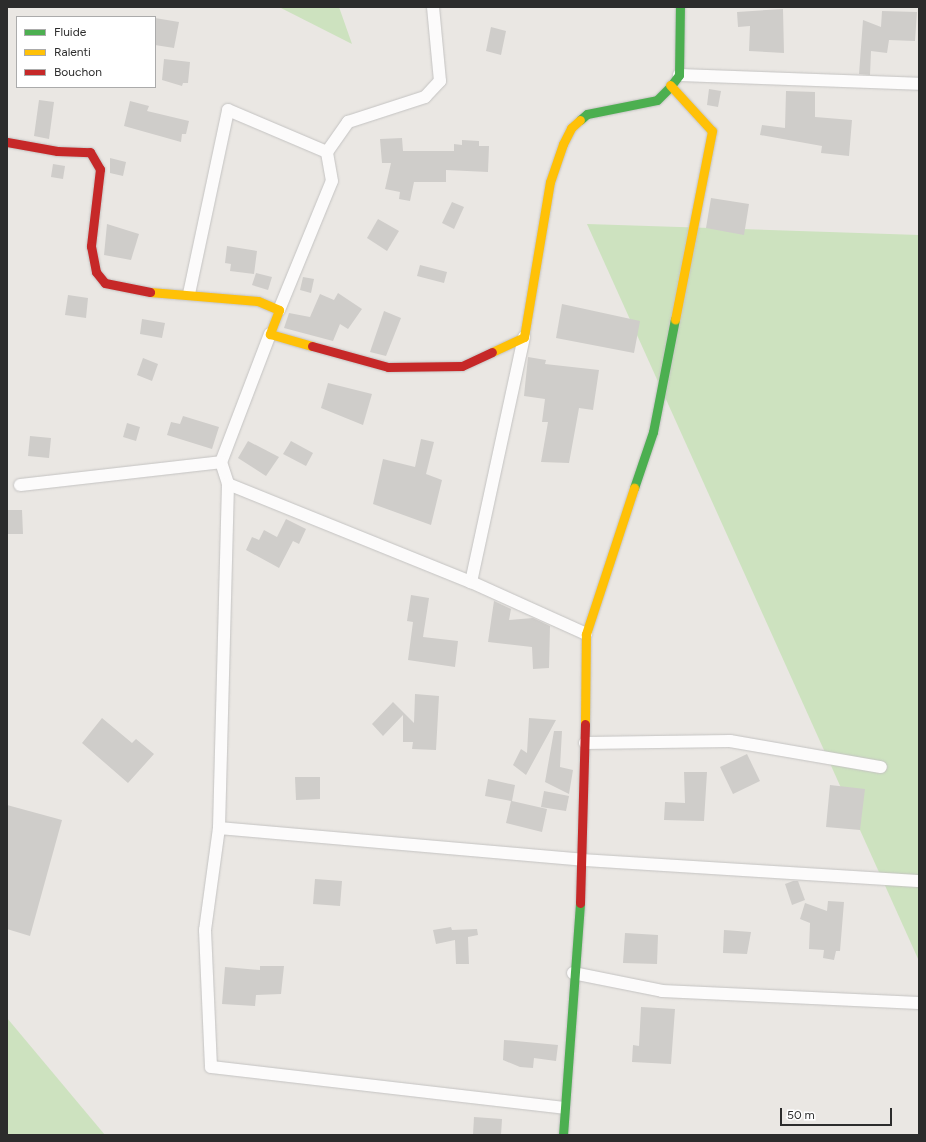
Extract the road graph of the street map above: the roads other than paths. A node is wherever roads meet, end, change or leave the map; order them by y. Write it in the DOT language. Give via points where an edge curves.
graph roads {
  1 [pos="433,7"];
  2 [pos="680,7"];
  3 [pos="679,75"];
  4 [pos="919,84"];
  5 [pos="670,85"];
  6 [pos="7,142"];
  7 [pos="327,152"];
  8 [pos="189,294"];
  9 [pos="279,310"];
  10 [pos="270,334"];
  11 [pos="524,337"];
  12 [pos="221,462"];
  13 [pos="228,484"];
  14 [pos="20,485"];
  15 [pos="470,582"];
  16 [pos="586,634"];
  17 [pos="585,743"];
  18 [pos="880,767"];
  19 [pos="219,828"];
  20 [pos="582,860"];
  21 [pos="919,881"];
  22 [pos="574,973"];
  23 [pos="919,1003"];
  24 [pos="563,1108"];
  25 [pos="563,1135"];
  1 -- 7 [label="street" via="440,81 425,98 348,122"];
  2 -- 3 [label="street"];
  3 -- 4 [label="street"];
  3 -- 5 [label="street"];
  5 -- 11 [label="street" via="657,100 606,108 587,114 571,128 550,182"];
  5 -- 16 [label="street" via="712,131 653,432"];
  6 -- 8 [label="street" via="57,151 90,152 100,169 91,246 96,272 105,283 121,287 167,295"];
  7 -- 8 [label="street" via="228,110"];
  7 -- 9 [label="street" via="332,181"];
  8 -- 9 [label="street" via="258,301"];
  9 -- 10 [label="street"];
  10 -- 11 [label="street" via="388,367 462,366"];
  10 -- 12 [label="street"];
  11 -- 15 [label="street"];
  12 -- 13 [label="street"];
  12 -- 14 [label="street"];
  13 -- 15 [label="street"];
  13 -- 19 [label="street"];
  15 -- 16 [label="street"];
  16 -- 17 [label="street"];
  17 -- 18 [label="street" via="730,741"];
  17 -- 20 [label="street"];
  19 -- 20 [label="street"];
  19 -- 24 [label="street" via="206,930 211,1067"];
  20 -- 21 [label="street"];
  20 -- 22 [label="street"];
  22 -- 23 [label="street" via="662,991"];
  22 -- 24 [label="street"];
  24 -- 25 [label="street"];
}
